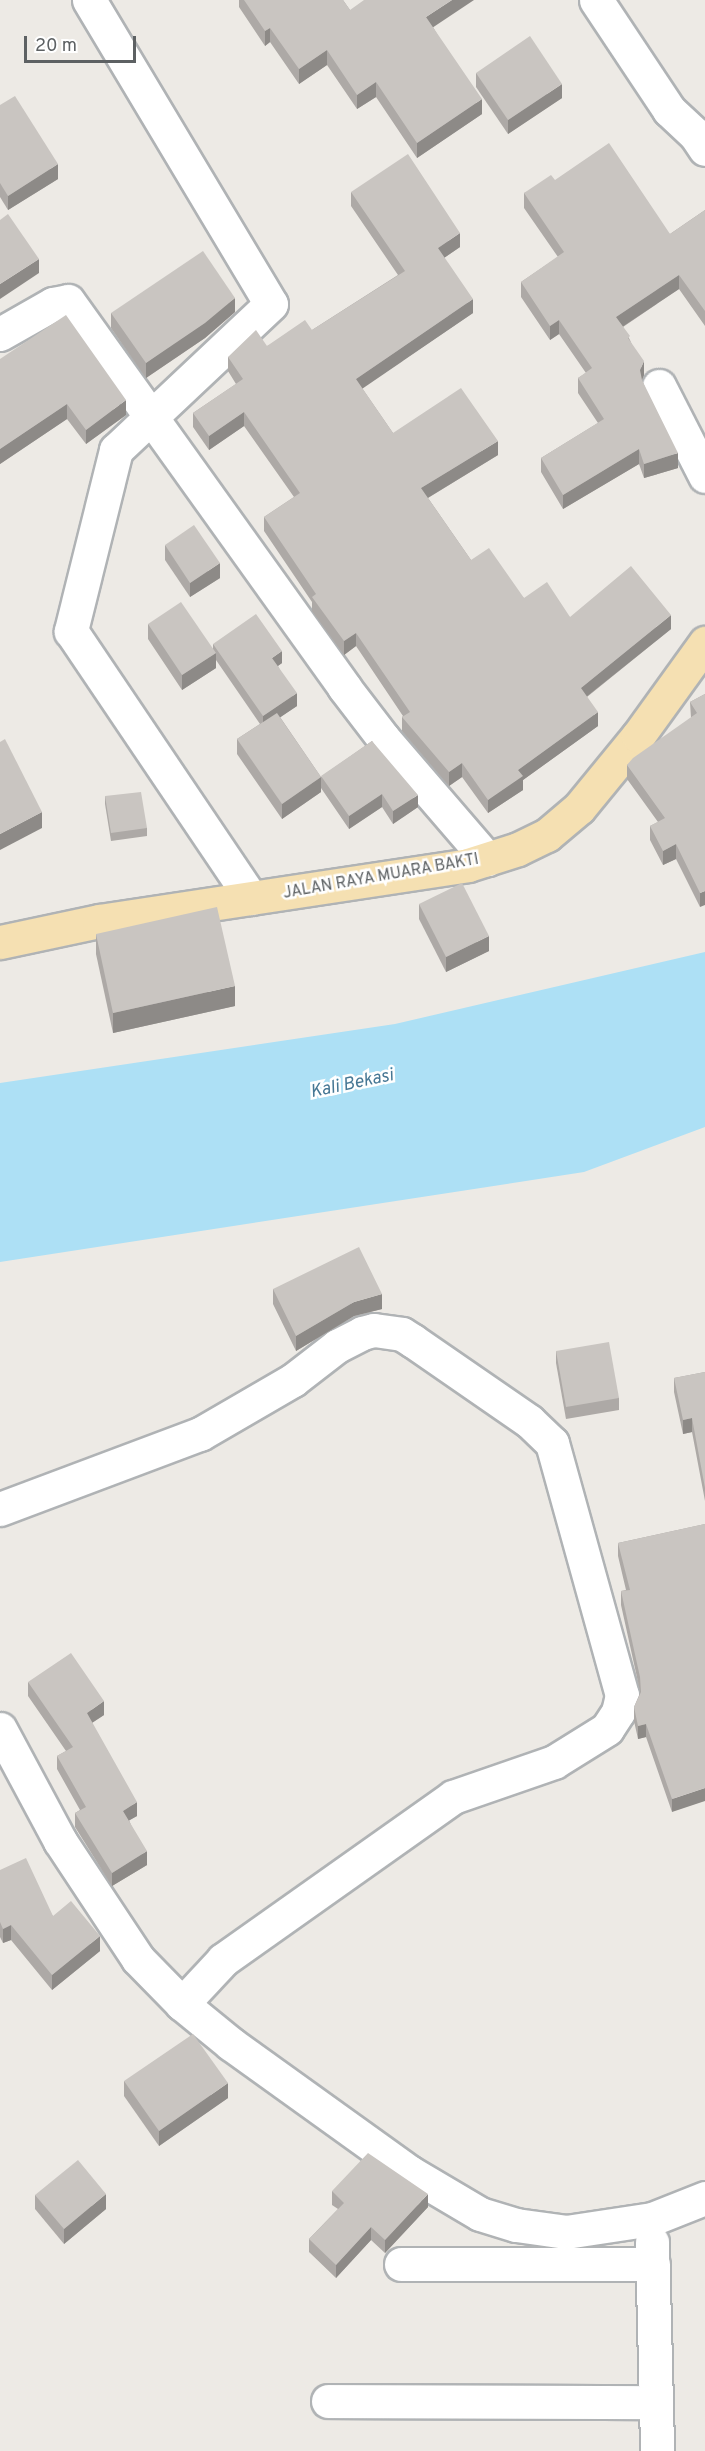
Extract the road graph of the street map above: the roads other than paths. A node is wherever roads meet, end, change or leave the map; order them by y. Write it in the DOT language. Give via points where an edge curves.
graph roads {
  1 [pos="89,0"];
  2 [pos="596,0"];
  3 [pos="702,139"];
  4 [pos="0,334"];
  5 [pos="659,386"];
  6 [pos="151,416"];
  7 [pos="705,476"];
  8 [pos="705,643"];
  9 [pos="487,859"];
  10 [pos="251,898"];
  11 [pos="0,942"];
  12 [pos="0,1509"];
  13 [pos="0,1729"];
  14 [pos="182,2004"];
  15 [pos="705,2198"];
  16 [pos="652,2219"];
  17 [pos="401,2264"];
  18 [pos="653,2264"];
  19 [pos="328,2401"];
  20 [pos="656,2402"];
  21 [pos="657,2451"];
  1 -- 6 [label="street" via="270,304"];
  2 -- 3 [label="street" via="669,110"];
  4 -- 6 [label="street" via="53,304 68,301"];
  5 -- 7 [label="street"];
  6 -- 9 [label="street" via="351,696"];
  6 -- 10 [label="street" via="116,450 71,631"];
  8 -- 9 [label="main road, JALAN RAYA MUARA BAKTI" via="638,736 579,808 547,835"];
  9 -- 10 [label="main road, JALAN RAYA MUARA BAKTI"];
  10 -- 11 [label="main road, JALAN RAYA MUARA BAKTI" via="99,921"];
  12 -- 14 [label="street" via="200,1434 293,1380 337,1346 374,1330 402,1334 529,1420 552,1443 622,1695 618,1712 607,1729 554,1762 453,1797 223,1960"];
  13 -- 14 [label="street" via="94,1897 138,1959"];
  14 -- 16 [label="street" via="342,2126 480,2214 516,2225 566,2232"];
  15 -- 16 [label="street"];
  16 -- 18 [label="street"];
  17 -- 18 [label="street"];
  18 -- 20 [label="street"];
  19 -- 20 [label="street"];
  20 -- 21 [label="street"];
}
